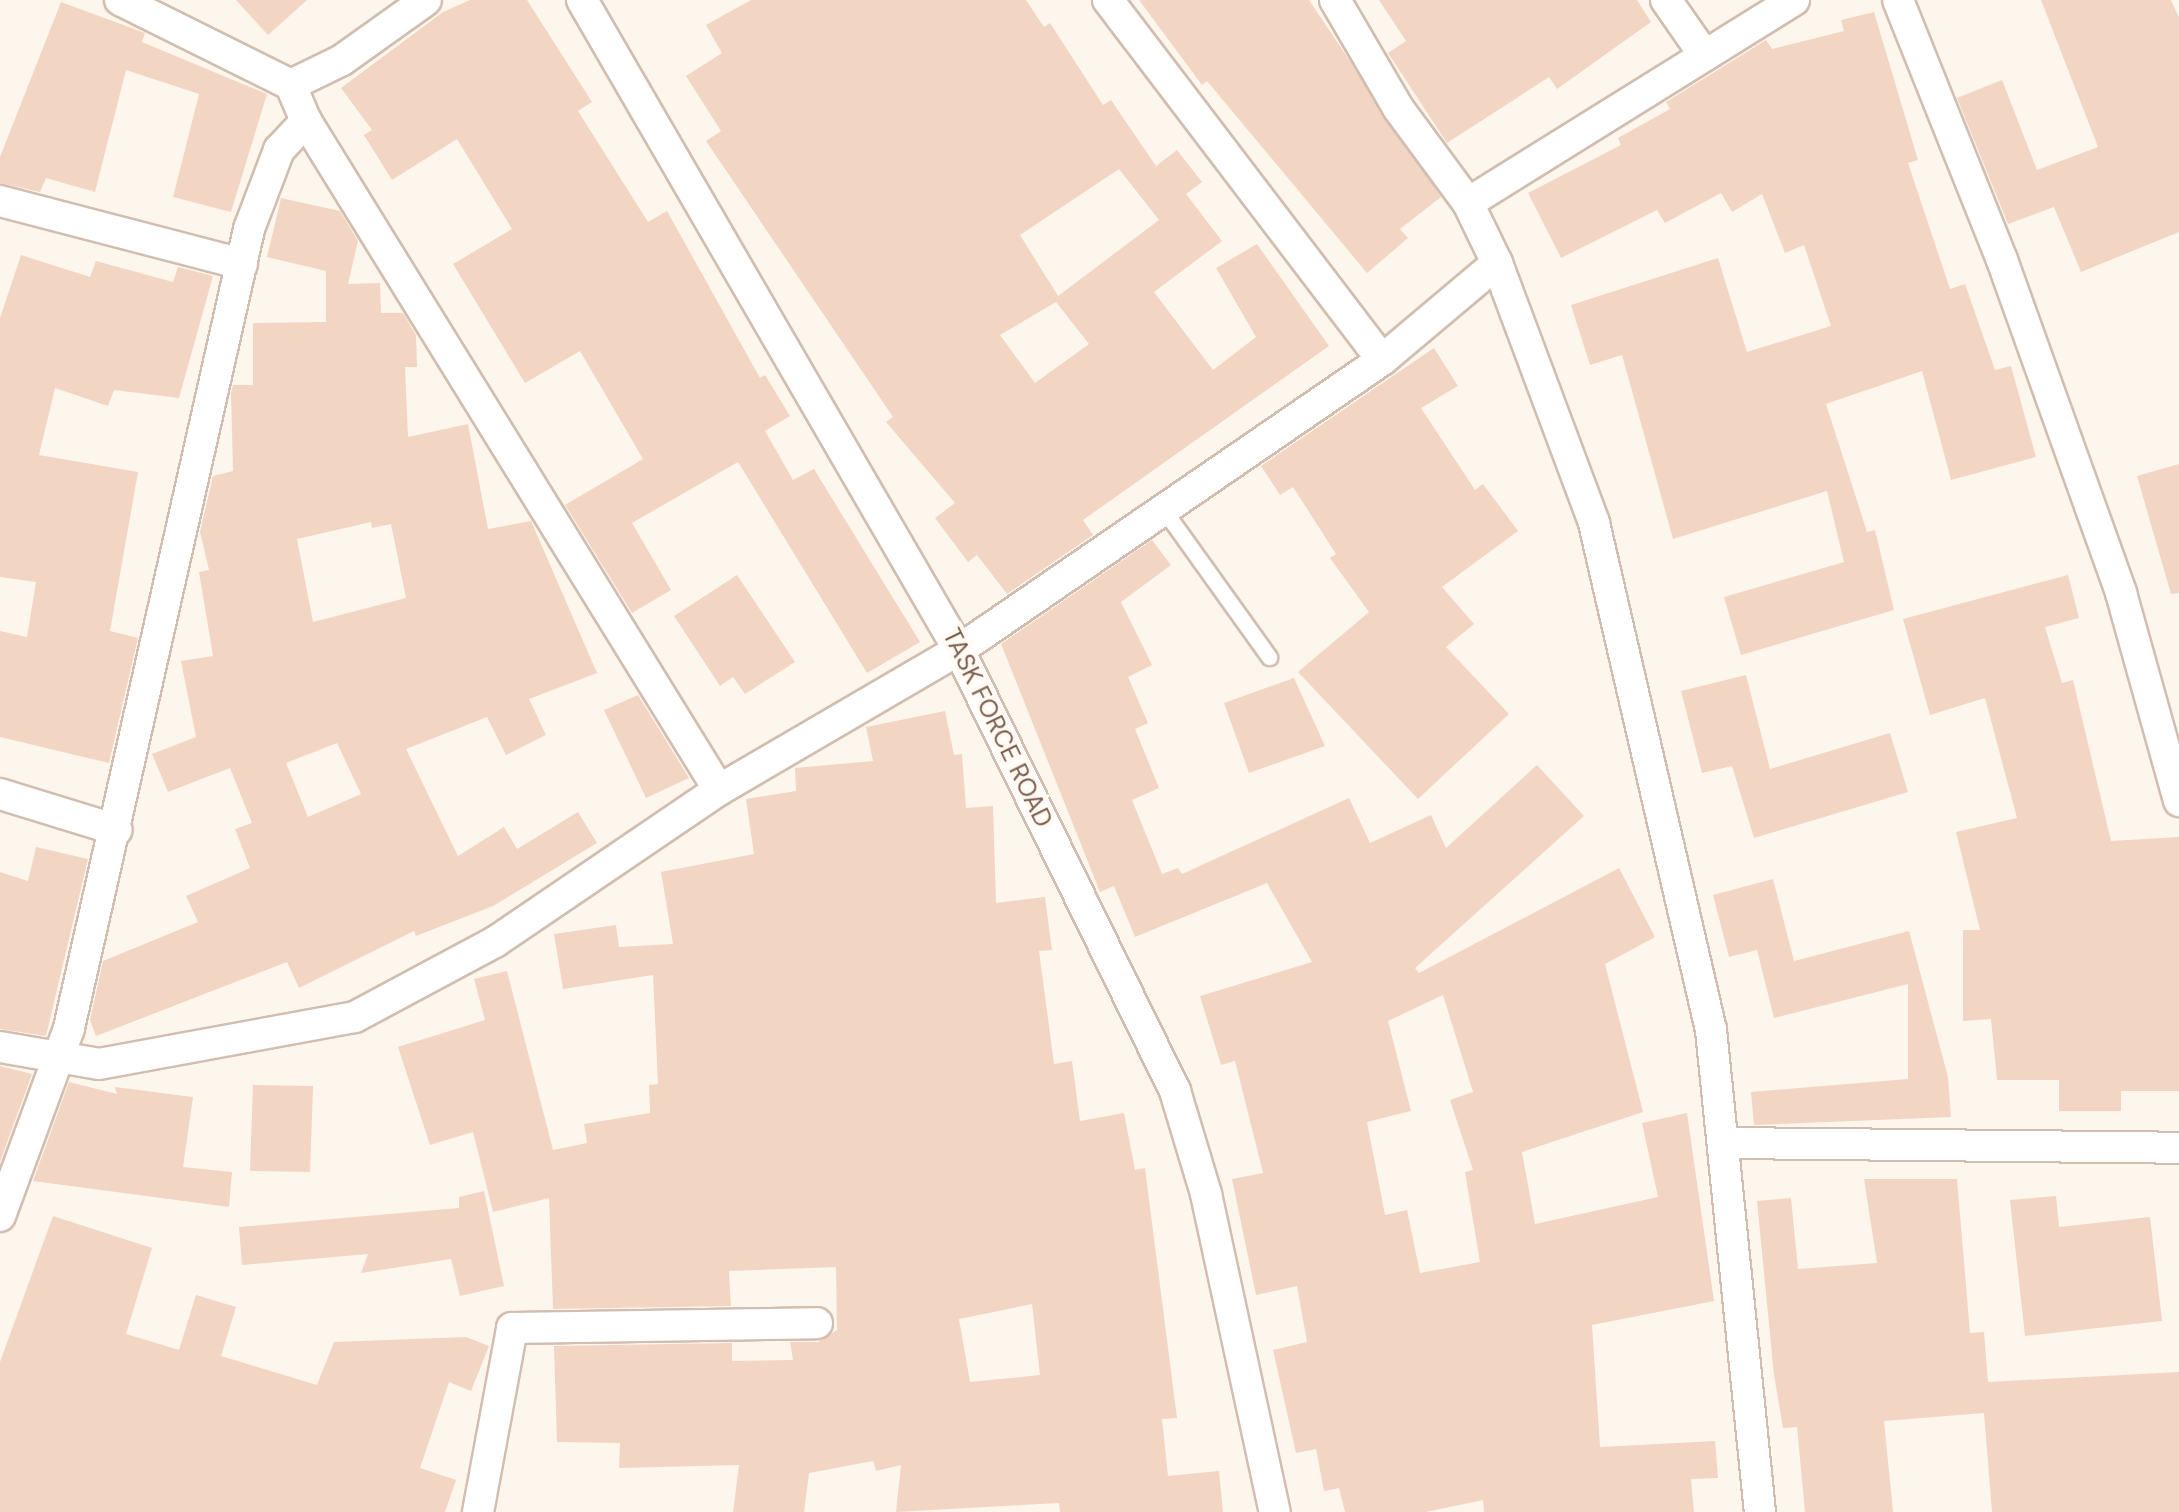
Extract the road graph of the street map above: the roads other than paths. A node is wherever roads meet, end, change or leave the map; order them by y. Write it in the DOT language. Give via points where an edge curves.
graph roads {
  1 [pos="120,0"];
  2 [pos="426,0"];
  3 [pos="582,0"];
  4 [pos="1108,0"];
  5 [pos="1335,0"];
  6 [pos="1666,0"];
  7 [pos="1794,0"];
  8 [pos="1898,0"];
  9 [pos="1703,53"];
  10 [pos="291,85"];
  11 [pos="306,121"];
  12 [pos="0,201"];
  13 [pos="1468,204"];
  14 [pos="1497,263"];
  15 [pos="242,264"];
  16 [pos="1382,360"];
  17 [pos="1162,506"];
  18 [pos="960,650"];
  19 [pos="1269,657"];
  20 [pos="719,790"];
  21 [pos="0,794"];
  22 [pos="2179,801"];
  23 [pos="117,830"];
  24 [pos="0,1047"];
  25 [pos="54,1061"];
  26 [pos="1726,1143"];
  27 [pos="2179,1148"];
  28 [pos="0,1216"];
  29 [pos="816,1323"];
  30 [pos="478,1512"];
  31 [pos="1275,1512"];
  32 [pos="1760,1512"];
  1 -- 10 [label="street"];
  2 -- 10 [label="street" via="342,60"];
  3 -- 18 [label="street, TASK FORCE ROAD"];
  4 -- 16 [label="street"];
  5 -- 13 [label="street" via="1398,108"];
  6 -- 9 [label="street"];
  7 -- 9 [label="street"];
  8 -- 22 [label="street" via="2002,260 2122,593"];
  9 -- 13 [label="street"];
  10 -- 11 [label="street"];
  11 -- 15 [label="street" via="279,150 263,183"];
  11 -- 20 [label="street"];
  12 -- 15 [label="street"];
  13 -- 14 [label="street"];
  14 -- 16 [label="street"];
  14 -- 26 [label="street" via="1594,522 1711,1030"];
  15 -- 23 [label="street"];
  16 -- 17 [label="street"];
  17 -- 18 [label="street"];
  17 -- 19 [label="lane"];
  18 -- 20 [label="street"];
  18 -- 31 [label="street, TASK FORCE ROAD" via="1175,1091 1206,1194"];
  20 -- 25 [label="street" via="495,942 354,1017 99,1064"];
  21 -- 23 [label="street"];
  23 -- 25 [label="street" via="69,1028"];
  24 -- 25 [label="street"];
  25 -- 28 [label="street"];
  26 -- 27 [label="street"];
  26 -- 32 [label="street"];
  29 -- 30 [label="street" via="512,1328"];
}
